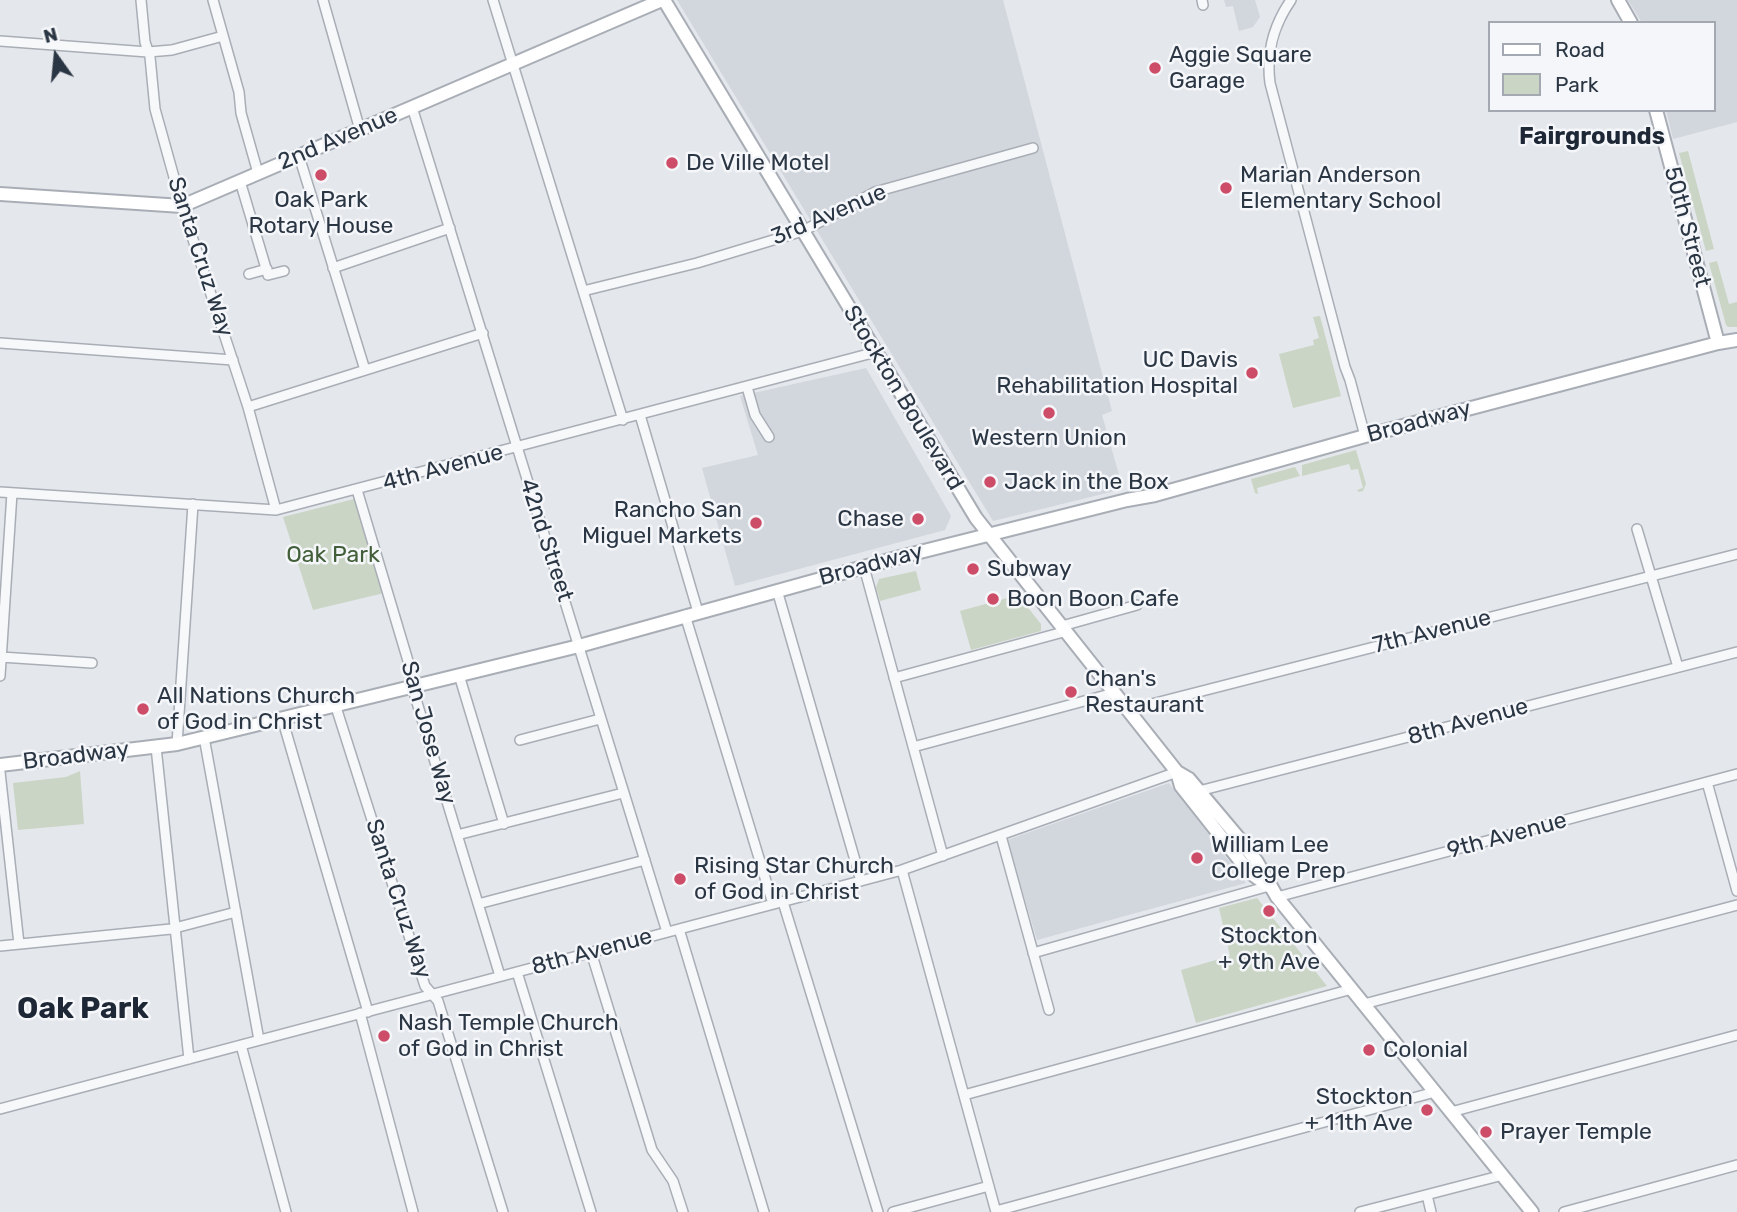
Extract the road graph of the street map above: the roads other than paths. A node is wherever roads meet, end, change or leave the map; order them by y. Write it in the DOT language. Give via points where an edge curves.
graph roads {
  1 [pos="141,0"];
  2 [pos="213,0"];
  3 [pos="323,0"];
  4 [pos="493,0"];
  5 [pos="663,0"];
  6 [pos="1292,0"];
  7 [pos="1618,0"];
  8 [pos="1630,21"];
  9 [pos="223,36"];
  10 [pos="0,41"];
  11 [pos="148,52"];
  12 [pos="513,64"];
  13 [pos="412,107"];
  14 [pos="1657,112"];
  15 [pos="360,130"];
  16 [pos="1033,148"];
  17 [pos="299,156"];
  18 [pos="258,173"];
  19 [pos="240,181"];
  20 [pos="0,194"];
  21 [pos="183,206"];
  22 [pos="450,228"];
  23 [pos="803,231"];
  24 [pos="333,268"];
  25 [pos="267,269"];
  26 [pos="284,271"];
  27 [pos="249,274"];
  28 [pos="583,291"];
  29 [pos="483,333"];
  30 [pos="1737,340"];
  31 [pos="0,343"];
  32 [pos="1718,343"];
  33 [pos="876,352"];
  34 [pos="233,360"];
  35 [pos="365,370"];
  36 [pos="747,387"];
  37 [pos="248,407"];
  38 [pos="640,415"];
  39 [pos="623,420"];
  40 [pos="1365,436"];
  41 [pos="769,437"];
  42 [pos="518,448"];
  43 [pos="357,490"];
  44 [pos="0,492"];
  45 [pos="12,492"];
  46 [pos="192,504"];
  47 [pos="276,510"];
  48 [pos="1637,529"];
  49 [pos="989,535"];
  50 [pos="1737,554"];
  51 [pos="864,567"];
  52 [pos="1650,576"];
  53 [pos="777,590"];
  54 [pos="1137,605"];
  55 [pos="691,613"];
  56 [pos="1064,629"];
  57 [pos="579,646"];
  58 [pos="1737,652"];
  59 [pos="1,657"];
  60 [pos="92,663"];
  61 [pos="1678,667"];
  62 [pos="459,675"];
  63 [pos="0,676"];
  64 [pos="894,678"];
  65 [pos="413,686"];
  66 [pos="1114,693"];
  67 [pos="335,704"];
  68 [pos="1128,710"];
  69 [pos="282,718"];
  70 [pos="600,719"];
  71 [pos="204,737"];
  72 [pos="520,740"];
  73 [pos="177,744"];
  74 [pos="156,747"];
  75 [pos="913,747"];
  76 [pos="0,765"];
  77 [pos="0,772"];
  78 [pos="1177,772"];
  79 [pos="1737,774"];
  80 [pos="1707,782"];
  81 [pos="1199,791"];
  82 [pos="623,793"];
  83 [pos="504,824"];
  84 [pos="457,835"];
  85 [pos="1001,836"];
  86 [pos="943,856"];
  87 [pos="645,860"];
  88 [pos="902,870"];
  89 [pos="861,881"];
  90 [pos="1273,891"];
  91 [pos="1737,891"];
  92 [pos="778,903"];
  93 [pos="478,904"];
  94 [pos="1737,905"];
  95 [pos="236,912"];
  96 [pos="176,927"];
  97 [pos="679,929"];
  98 [pos="667,932"];
  99 [pos="19,944"];
  100 [pos="0,946"];
  101 [pos="591,952"];
  102 [pos="1033,953"];
  103 [pos="517,972"];
  104 [pos="500,976"];
  105 [pos="1352,989"];
  106 [pos="431,995"];
  107 [pos="1364,1004"];
  108 [pos="1049,1010"];
  109 [pos="364,1013"];
  110 [pos="1737,1035"];
  111 [pos="259,1040"];
  112 [pos="241,1045"];
  113 [pos="189,1059"];
  114 [pos="1435,1091"];
  115 [pos="964,1096"];
  116 [pos="0,1109"];
  117 [pos="1451,1112"];
  118 [pos="1737,1166"];
  119 [pos="1503,1175"];
  120 [pos="989,1186"];
  121 [pos="1427,1195"];
  122 [pos="286,1212"];
  123 [pos="412,1212"];
  124 [pos="503,1212"];
  125 [pos="592,1212"];
  126 [pos="683,1212"];
  127 [pos="764,1212"];
  128 [pos="878,1212"];
  129 [pos="892,1212"];
  130 [pos="996,1212"];
  131 [pos="1360,1212"];
  132 [pos="1431,1212"];
  133 [pos="1532,1212"];
  134 [pos="1563,1212"];
  1 -- 11 [label="street, Santa Cruz Way"];
  2 -- 9 [label="street"];
  3 -- 15 [label="street"];
  4 -- 12 [label="street"];
  5 -- 12 [label="main road, 2nd Avenue"];
  5 -- 23 [label="main road, Stockton Boulevard"];
  6 -- 40 [label="street" via="1272,37 1270,83"];
  7 -- 8 [label="main road"];
  9 -- 11 [label="street"];
  9 -- 18 [label="street"];
  10 -- 11 [label="street"];
  11 -- 21 [label="street, Santa Cruz Way" via="155,110"];
  12 -- 13 [label="main road, 2nd Avenue"];
  12 -- 28 [label="street"];
  13 -- 15 [label="main road, 2nd Avenue"];
  13 -- 22 [label="street, 42nd Street"];
  14 -- 32 [label="main road, 50th Street"];
  15 -- 17 [label="main road, 2nd Avenue"];
  16 -- 23 [label="street, 3rd Avenue" via="861,197"];
  17 -- 18 [label="main road, 2nd Avenue"];
  17 -- 24 [label="street"];
  18 -- 19 [label="main road, 2nd Avenue"];
  19 -- 21 [label="main road, 2nd Avenue"];
  19 -- 25 [label="street"];
  20 -- 21 [label="main road, 2nd Avenue"];
  21 -- 34 [label="street, Santa Cruz Way"];
  22 -- 24 [label="street"];
  22 -- 29 [label="street, 42nd Street"];
  23 -- 28 [label="street, 3rd Avenue"];
  23 -- 33 [label="main road, Stockton Boulevard"];
  24 -- 35 [label="street"];
  25 -- 26 [label="street" via="268,275"];
  25 -- 27 [label="street"];
  28 -- 39 [label="street"];
  29 -- 35 [label="street"];
  29 -- 42 [label="street, 42nd Street"];
  30 -- 32 [label="main road, Broadway"];
  31 -- 34 [label="street"];
  32 -- 40 [label="main road, Broadway"];
  33 -- 36 [label="street, 4th Avenue"];
  33 -- 49 [label="main road, Stockton Boulevard"];
  34 -- 37 [label="street, Santa Cruz Way"];
  35 -- 37 [label="street"];
  36 -- 38 [label="street, 4th Avenue"];
  36 -- 41 [label="street" via="755,415"];
  37 -- 47 [label="street, Santa Cruz Way"];
  38 -- 39 [label="street, 4th Avenue"];
  38 -- 55 [label="street"];
  39 -- 42 [label="street, 4th Avenue"];
  40 -- 49 [label="main road, Broadway" via="1155,495"];
  42 -- 43 [label="street, 4th Avenue"];
  42 -- 57 [label="street, 42nd Street"];
  43 -- 47 [label="street, 4th Avenue"];
  43 -- 65 [label="street, San Jose Way"];
  44 -- 45 [label="street, 4th Avenue"];
  45 -- 46 [label="street, 4th Avenue"];
  45 -- 59 [label="street"];
  46 -- 47 [label="street, 4th Avenue"];
  46 -- 73 [label="street"];
  48 -- 52 [label="street"];
  49 -- 51 [label="main road, Broadway"];
  49 -- 56 [label="main road, Stockton Boulevard"];
  50 -- 52 [label="street, 7th Avenue"];
  51 -- 53 [label="main road, Broadway"];
  51 -- 64 [label="street"];
  52 -- 61 [label="street"];
  52 -- 68 [label="street, 7th Avenue"];
  53 -- 55 [label="main road, Broadway"];
  53 -- 89 [label="street"];
  54 -- 56 [label="street"];
  55 -- 57 [label="main road, Broadway"];
  55 -- 92 [label="street"];
  56 -- 64 [label="street"];
  56 -- 66 [label="main road, Stockton Boulevard"];
  57 -- 62 [label="main road, Broadway"];
  57 -- 70 [label="street, 42nd Street"];
  58 -- 61 [label="street, 8th Avenue"];
  59 -- 60 [label="street"];
  59 -- 63 [label="street"];
  61 -- 81 [label="street, 8th Avenue"];
  62 -- 65 [label="main road, Broadway"];
  62 -- 83 [label="street"];
  64 -- 75 [label="street"];
  65 -- 67 [label="main road, Broadway"];
  65 -- 84 [label="street, San Jose Way"];
  66 -- 68 [label="main road, Stockton Boulevard"];
  66 -- 75 [label="street"];
  67 -- 69 [label="main road, Broadway"];
  67 -- 106 [label="street, Santa Cruz Way"];
  68 -- 78 [label="main road, Stockton Boulevard"];
  69 -- 71 [label="main road, Broadway"];
  69 -- 109 [label="street"];
  70 -- 72 [label="street"];
  70 -- 82 [label="street, 42nd Street"];
  71 -- 73 [label="main road, Broadway"];
  71 -- 95 [label="street"];
  73 -- 74 [label="main road, Broadway"];
  74 -- 76 [label="main road, Broadway"];
  74 -- 96 [label="street"];
  75 -- 86 [label="street"];
  77 -- 99 [label="street"];
  78 -- 81 [label="main road, Stockton Boulevard"];
  78 -- 85 [label="street, 8th Avenue"];
  78 -- 90 [label="main road, Stockton Boulevard" via="1181,786 1249,872"];
  79 -- 80 [label="street, 9th Avenue"];
  80 -- 90 [label="street, 9th Avenue"];
  80 -- 91 [label="street"];
  81 -- 90 [label="main road, Stockton Boulevard" via="1257,862"];
  82 -- 83 [label="street"];
  82 -- 87 [label="street, 42nd Street"];
  83 -- 84 [label="street"];
  84 -- 93 [label="street, San Jose Way"];
  85 -- 86 [label="street, 8th Avenue"];
  85 -- 102 [label="street"];
  86 -- 88 [label="street, 8th Avenue"];
  87 -- 93 [label="street"];
  87 -- 98 [label="street, 42nd Street"];
  88 -- 89 [label="street, 8th Avenue"];
  88 -- 115 [label="street"];
  89 -- 92 [label="street, 8th Avenue"];
  90 -- 102 [label="street, 9th Avenue"];
  90 -- 105 [label="main road, Stockton Boulevard"];
  92 -- 97 [label="street, 8th Avenue"];
  92 -- 128 [label="street"];
  93 -- 104 [label="street, San Jose Way"];
  94 -- 107 [label="street"];
  95 -- 96 [label="street"];
  95 -- 111 [label="street"];
  96 -- 99 [label="street"];
  96 -- 113 [label="street"];
  97 -- 98 [label="street, 8th Avenue"];
  97 -- 127 [label="street"];
  98 -- 101 [label="street, 8th Avenue"];
  99 -- 100 [label="street"];
  101 -- 103 [label="street, 8th Avenue"];
  101 -- 126 [label="street" via="652,1150 673,1181"];
  102 -- 108 [label="street"];
  103 -- 104 [label="street, 8th Avenue"];
  103 -- 125 [label="street"];
  104 -- 106 [label="street, 8th Avenue"];
  105 -- 107 [label="main road, Stockton Boulevard"];
  105 -- 115 [label="street"];
  106 -- 109 [label="street, 8th Avenue"];
  106 -- 124 [label="street, Santa Cruz Way" via="438,1001"];
  107 -- 114 [label="main road, Stockton Boulevard"];
  109 -- 111 [label="street, 8th Avenue"];
  109 -- 123 [label="street"];
  110 -- 117 [label="street"];
  111 -- 112 [label="street, 8th Avenue"];
  112 -- 113 [label="street, 8th Avenue"];
  112 -- 122 [label="street"];
  113 -- 116 [label="street, 8th Avenue"];
  114 -- 117 [label="main road, Stockton Boulevard"];
  114 -- 130 [label="street"];
  115 -- 120 [label="street"];
  117 -- 119 [label="main road, Stockton Boulevard"];
  118 -- 134 [label="street"];
  119 -- 121 [label="street"];
  119 -- 133 [label="main road, Stockton Boulevard"];
  120 -- 129 [label="street"];
  120 -- 130 [label="street"];
  121 -- 131 [label="street"];
  121 -- 132 [label="street"];
}
